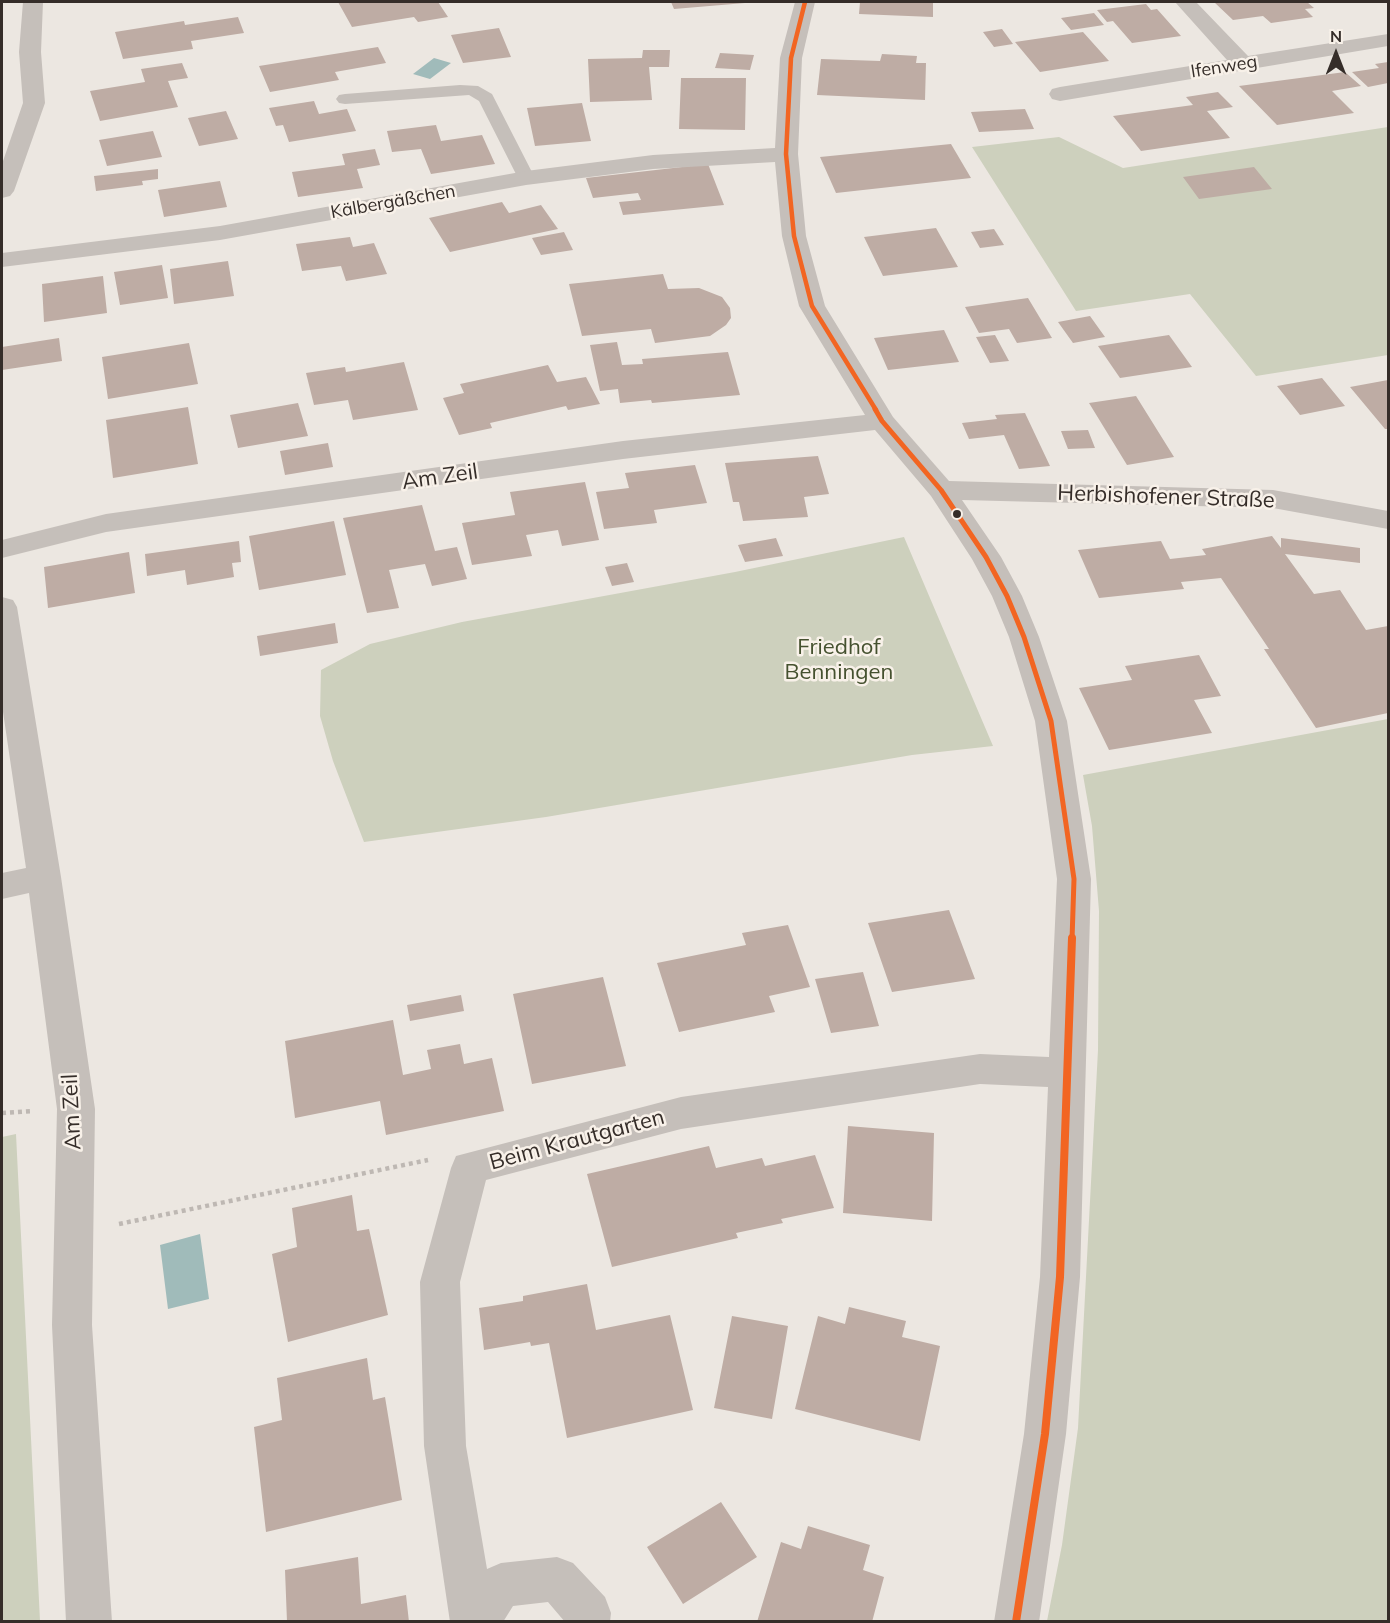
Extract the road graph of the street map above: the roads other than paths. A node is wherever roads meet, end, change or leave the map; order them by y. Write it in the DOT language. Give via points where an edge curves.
graph roads {
  1 [pos="33,2"];
  2 [pos="805,2"];
  3 [pos="1185,2"];
  4 [pos="1389,40"];
  5 [pos="1243,64"];
  6 [pos="1060,94"];
  7 [pos="345,99"];
  8 [pos="786,154"];
  9 [pos="5,178"];
  10 [pos="526,178"];
  11 [pos="2,260"];
  12 [pos="882,421"];
  13 [pos="941,490"];
  14 [pos="1389,520"];
  15 [pos="2,549"];
  16 [pos="2,607"];
  17 [pos="44,877"];
  18 [pos="2,886"];
  19 [pos="1068,1073"];
  20 [pos="89,1622"];
  21 [pos="475,1622"];
  22 [pos="587,1622"];
  23 [pos="1016,1622"];
  1 -- 9 [label="street" via="30,52 34,103"];
  2 -- 8 [label="street" via="792,58"];
  3 -- 5 [label="street"];
  4 -- 5 [label="street, Ifenweg"];
  5 -- 6 [label="street, Ifenweg"];
  7 -- 10 [label="lane" via="460,90 481,93"];
  8 -- 10 [label="street, Kälbergäßchen" via="653,162"];
  8 -- 12 [label="street" via="794,236 812,306"];
  10 -- 11 [label="street, Kälbergäßchen" via="220,233"];
  12 -- 13 [label="street"];
  12 -- 15 [label="street, Am Zeil" via="622,450 106,523"];
  13 -- 14 [label="street, Herbishofener Straße" via="1273,499"];
  13 -- 19 [label="street" via="1007,596 1051,721 1074,879"];
  16 -- 17 [label="street, Am Zeil"];
  17 -- 18 [label="street"];
  17 -- 20 [label="street, Am Zeil" via="76,1110 72,1324"];
  19 -- 21 [label="street, Beim Krautgarten" via="980,1069 681,1113 470,1168 440,1282 445,1446"];
  19 -- 23 [label="street" via="1053,1358"];
  21 -- 22 [label="street" via="501,1585 557,1579 589,1613"];
}
